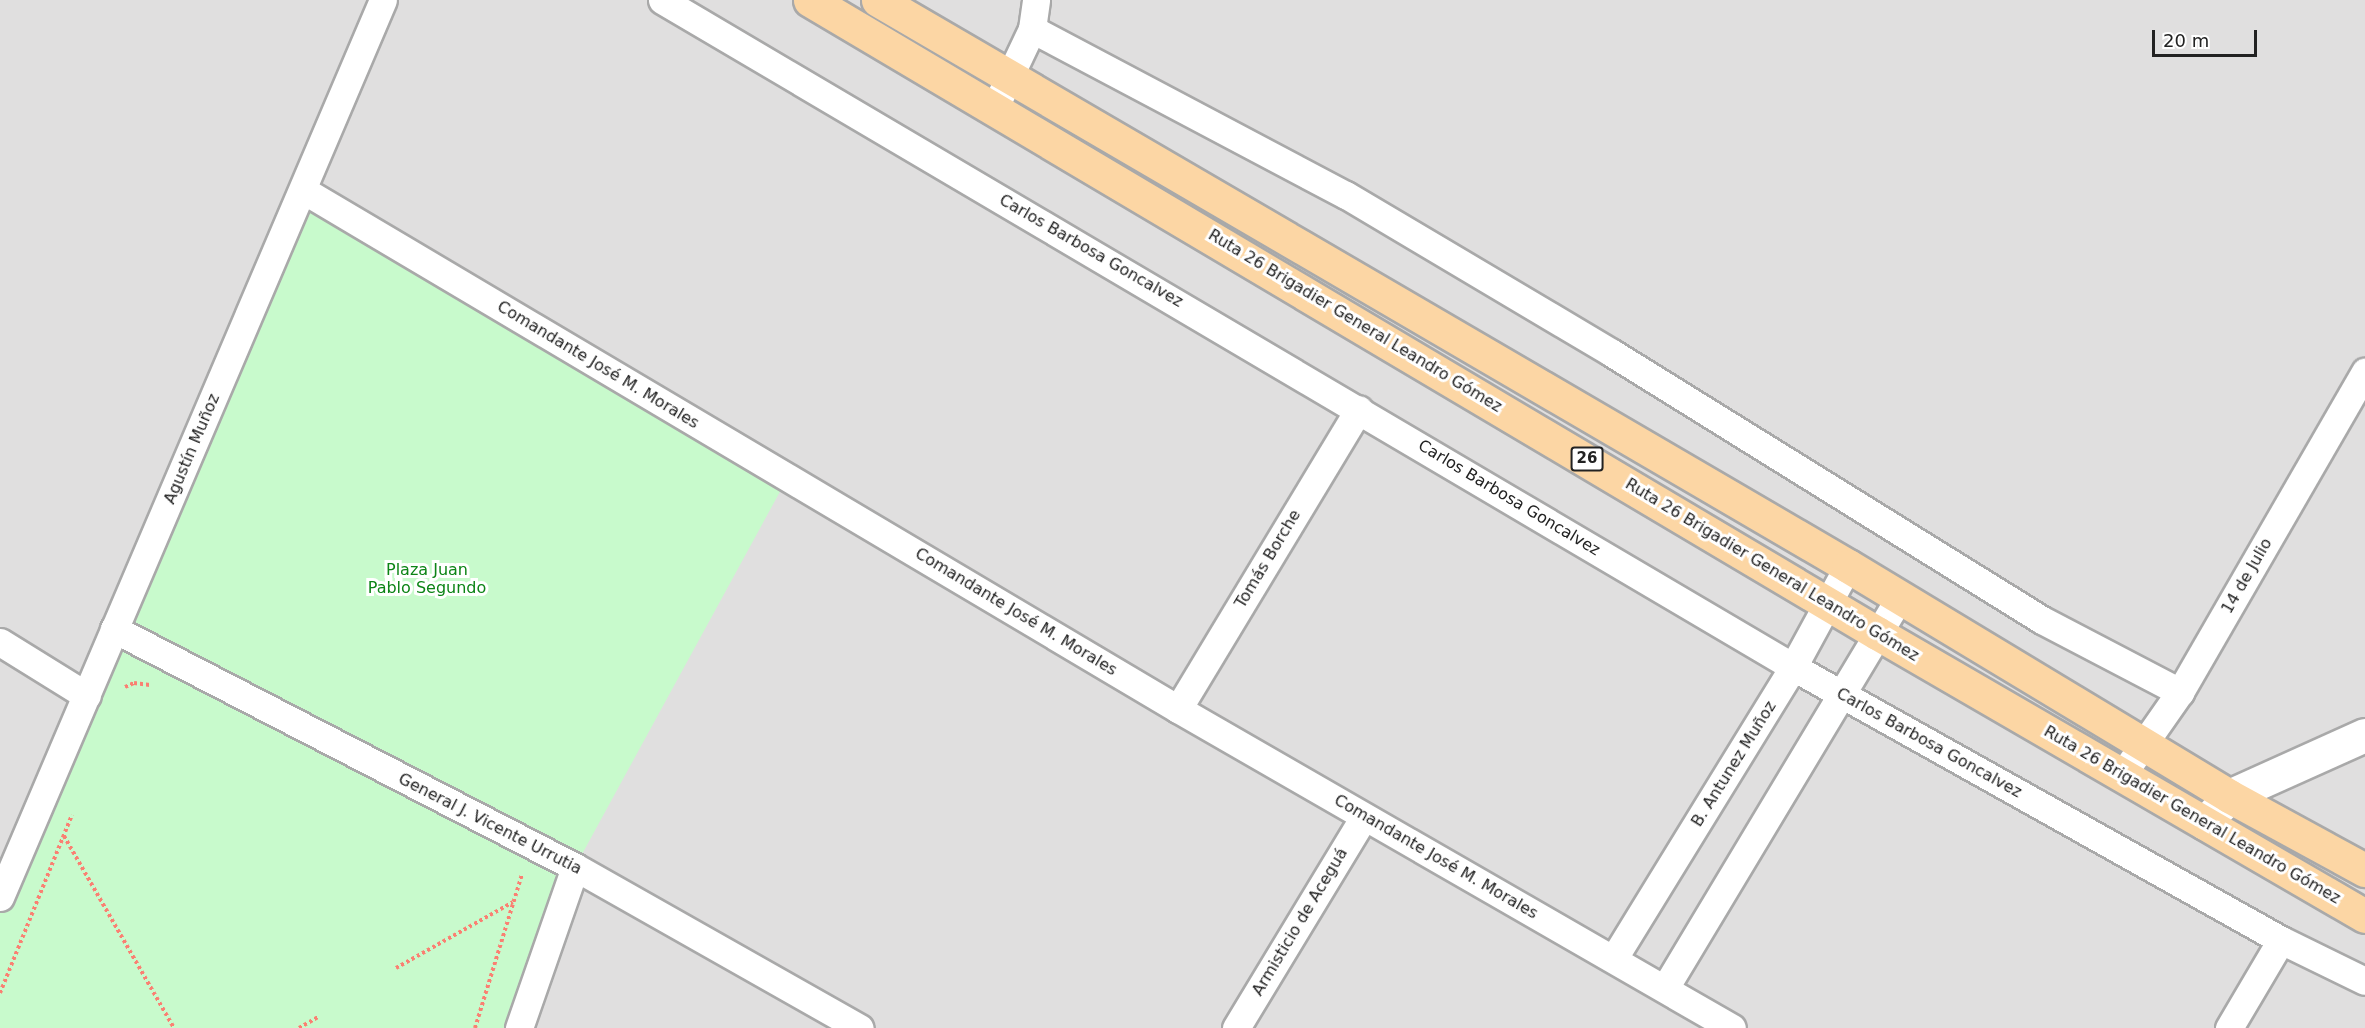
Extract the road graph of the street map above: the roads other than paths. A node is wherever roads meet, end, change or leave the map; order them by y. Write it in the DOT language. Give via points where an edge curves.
graph roads {
  1 [pos="382,0"];
  2 [pos="662,0"];
  3 [pos="810,0"];
  4 [pos="878,0"];
  5 [pos="1036,0"];
  6 [pos="1032,29"];
  7 [pos="1011,78"];
  8 [pos="995,107"];
  9 [pos="303,190"];
  10 [pos="2365,372"];
  11 [pos="1359,409"];
  12 [pos="1848,566"];
  13 [pos="1899,598"];
  14 [pos="1826,602"];
  15 [pos="114,629"];
  16 [pos="1877,633"];
  17 [pos="0,642"];
  18 [pos="1793,667"];
  19 [pos="1839,692"];
  20 [pos="2180,692"];
  21 [pos="87,696"];
  22 [pos="1178,709"];
  23 [pos="2365,735"];
  24 [pos="2147,744"];
  25 [pos="2122,775"];
  26 [pos="2229,796"];
  27 [pos="1364,817"];
  28 [pos="2205,823"];
  29 [pos="575,867"];
  30 [pos="2365,870"];
  31 [pos="0,897"];
  32 [pos="2365,916"];
  33 [pos="2281,940"];
  34 [pos="1614,958"];
  35 [pos="2365,981"];
  36 [pos="1665,988"];
  37 [pos="519,1028"];
  38 [pos="860,1028"];
  39 [pos="1236,1028"];
  40 [pos="1732,1028"];
  41 [pos="2229,1028"];
  1 -- 9 [label="street, Agustín Muñoz"];
  2 -- 11 [label="street, Carlos Barbosa Goncalvez"];
  3 -- 8 [label="main road, Ruta 26 Brigadier General Leandro Gómez / 26"];
  4 -- 7 [label="main road, 26"];
  5 -- 6 [label="street"];
  6 -- 7 [label="street"];
  6 -- 20 [label="street" via="1346,195 1633,365 2042,620"];
  7 -- 8 [label="street"];
  7 -- 12 [label="main road, 26"];
  8 -- 14 [label="main road, Ruta 26 Brigadier General Leandro Gómez / 26"];
  9 -- 15 [label="street, Agustín Muñoz"];
  9 -- 22 [label="street, Comandante José M. Morales"];
  10 -- 20 [label="street, 14 de Julio"];
  11 -- 18 [label="street, Carlos Barbosa Goncalvez"];
  11 -- 22 [label="street, Tomás Borche"];
  12 -- 13 [label="main road, 26"];
  12 -- 14 [label="street, B. Antunez Muñoz"];
  13 -- 16 [label="street"];
  13 -- 24 [label="main road, 26"];
  14 -- 16 [label="main road, Ruta 26 Brigadier General Leandro Gómez / 26"];
  14 -- 18 [label="street, B. Antunez Muñoz"];
  15 -- 21 [label="street, Agustín Muñoz"];
  15 -- 29 [label="street, General J. Vicente Urrutia"];
  16 -- 19 [label="street"];
  16 -- 25 [label="main road, Ruta 26 Brigadier General Leandro Gómez / 26"];
  17 -- 21 [label="street"];
  18 -- 19 [label="street, Carlos Barbosa Goncalvez"];
  18 -- 34 [label="street, B. Antunez Muñoz"];
  19 -- 33 [label="street, Carlos Barbosa Goncalvez"];
  19 -- 36 [label="street"];
  20 -- 24 [label="street, 14 de Julio"];
  21 -- 31 [label="street, Agustín Muñoz"];
  22 -- 27 [label="street, Comandante José M. Morales"];
  23 -- 26 [label="street"];
  24 -- 25 [label="street, 14 de Julio"];
  24 -- 26 [label="main road, 26"];
  25 -- 28 [label="main road, Ruta 26 Brigadier General Leandro Gómez / 26"];
  26 -- 28 [label="street"];
  26 -- 30 [label="main road, 26"];
  27 -- 34 [label="street, Comandante José M. Morales"];
  27 -- 39 [label="street, Armisticio de Aceguá"];
  28 -- 32 [label="main road, Ruta 26 Brigadier General Leandro Gómez / 26"];
  29 -- 37 [label="street"];
  29 -- 38 [label="street, General J. Vicente Urrutia"];
  33 -- 35 [label="street, Carlos Barbosa Goncalvez"];
  33 -- 41 [label="street"];
  34 -- 36 [label="street, Comandante José M. Morales"];
  36 -- 40 [label="street, Comandante José M. Morales"];
}
